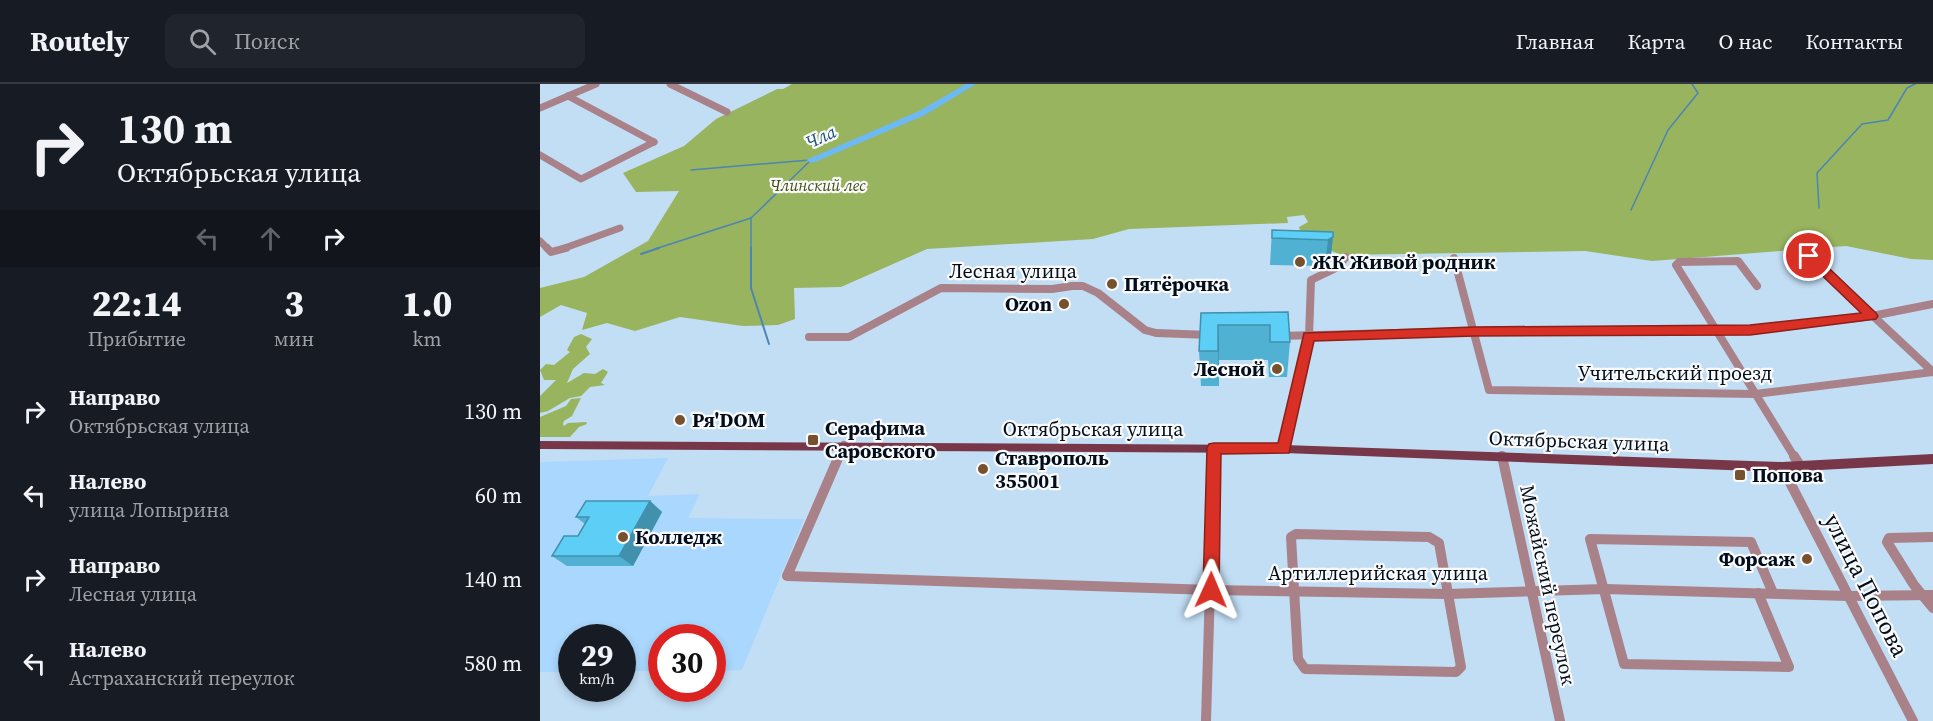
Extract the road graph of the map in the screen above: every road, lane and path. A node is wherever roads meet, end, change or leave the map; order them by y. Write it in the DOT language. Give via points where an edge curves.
graph roads {
  1 [pos="596,84"];
  2 [pos="673,84"];
  3 [pos="568,96"];
  4 [pos="540,108"];
  5 [pos="727,112"];
  6 [pos="540,155"];
  7 [pos="620,228"];
  8 [pos="540,241"];
  9 [pos="1809,256"];
  10 [pos="1346,258"];
  11 [pos="1454,258"];
  12 [pos="1757,286"];
  13 [pos="1933,304"];
  14 [pos="1872,316"];
  15 [pos="1474,331"];
  16 [pos="1715,331"];
  17 [pos="1222,336"];
  18 [pos="1264,336"];
  19 [pos="809,337"];
  20 [pos="1309,337"];
  21 [pos="1933,372"];
  22 [pos="1755,394"];
  23 [pos="540,445"];
  24 [pos="844,445"];
  25 [pos="1214,448"];
  26 [pos="1284,449"];
  27 [pos="1502,456"];
  28 [pos="1933,459"];
  29 [pos="1782,467"];
  30 [pos="1801,467"];
  31 [pos="1933,537"];
  32 [pos="1605,589"];
  33 [pos="1211,590"];
  34 [pos="1294,591"];
  35 [pos="1530,591"];
  36 [pos="1758,593"];
  37 [pos="1773,593"];
  38 [pos="1448,594"];
  39 [pos="1929,595"];
  40 [pos="1848,596"];
  41 [pos="1933,608"];
  42 [pos="1206,721"];
  43 [pos="1560,721"];
  44 [pos="1913,721"];
  1 -- 3 [label="street"];
  2 -- 5 [label="street"];
  3 -- 4 [label="street"];
  3 -- 6 [label="street" via="654,142 581,178"];
  7 -- 8 [label="street" via="555,252"];
  9 -- 14 [label="street"];
  10 -- 20 [label="street" via="1336,268 1311,280"];
  11 -- 15 [label="street"];
  12 -- 16 [label="street" via="1738,261 1678,262 1676,265"];
  13 -- 14 [label="street"];
  14 -- 16 [label="street"];
  14 -- 21 [label="street"];
  15 -- 16 [label="street"];
  15 -- 20 [label="street"];
  15 -- 22 [label="street, Учительский проезд" via="1489,390"];
  16 -- 22 [label="street"];
  17 -- 19 [label="street, Лесная улица" via="1145,330 1090,288 1072,286 941,288 849,337"];
  18 -- 20 [label="street"];
  20 -- 26 [label="street"];
  21 -- 22 [label="street, Учительский проезд"];
  22 -- 30 [label="street"];
  23 -- 24 [label="main road, Октябрьская улица"];
  24 -- 25 [label="main road, Октябрьская улица"];
  24 -- 33 [label="street, Артиллерийская улица" via="787,576"];
  25 -- 26 [label="main road, Октябрьская улица"];
  25 -- 33 [label="street"];
  26 -- 27 [label="main road, Октябрьская улица"];
  27 -- 29 [label="main road, Октябрьская улица"];
  27 -- 35 [label="street, Можайский переулок"];
  28 -- 30 [label="main road, Октябрьская улица"];
  29 -- 30 [label="main road, Октябрьская улица"];
  29 -- 40 [label="street, улица Попова"];
  31 -- 39 [label="street" via="1889,538 1887,542 1914,585"];
  32 -- 35 [label="street, Артиллерийская улица"];
  32 -- 36 [label="street, Артиллерийская улица"];
  32 -- 36 [label="street" via="1624,664 1789,667"];
  32 -- 37 [label="street" via="1590,539 1751,542"];
  33 -- 34 [label="street, Артиллерийская улица"];
  33 -- 42 [label="street"];
  34 -- 38 [label="street, Артиллерийская улица"];
  34 -- 38 [label="street" via="1291,537 1296,534 1429,537 1439,543"];
  34 -- 38 [label="street" via="1298,659 1305,669 1456,672 1461,667"];
  35 -- 38 [label="street, Артиллерийская улица"];
  35 -- 43 [label="street, Можайский переулок"];
  36 -- 37 [label="street, Артиллерийская улица"];
  37 -- 40 [label="street, Артиллерийская улица"];
  39 -- 40 [label="street, Артиллерийская улица"];
  39 -- 41 [label="street"];
  40 -- 44 [label="street, улица Попова"];
}
